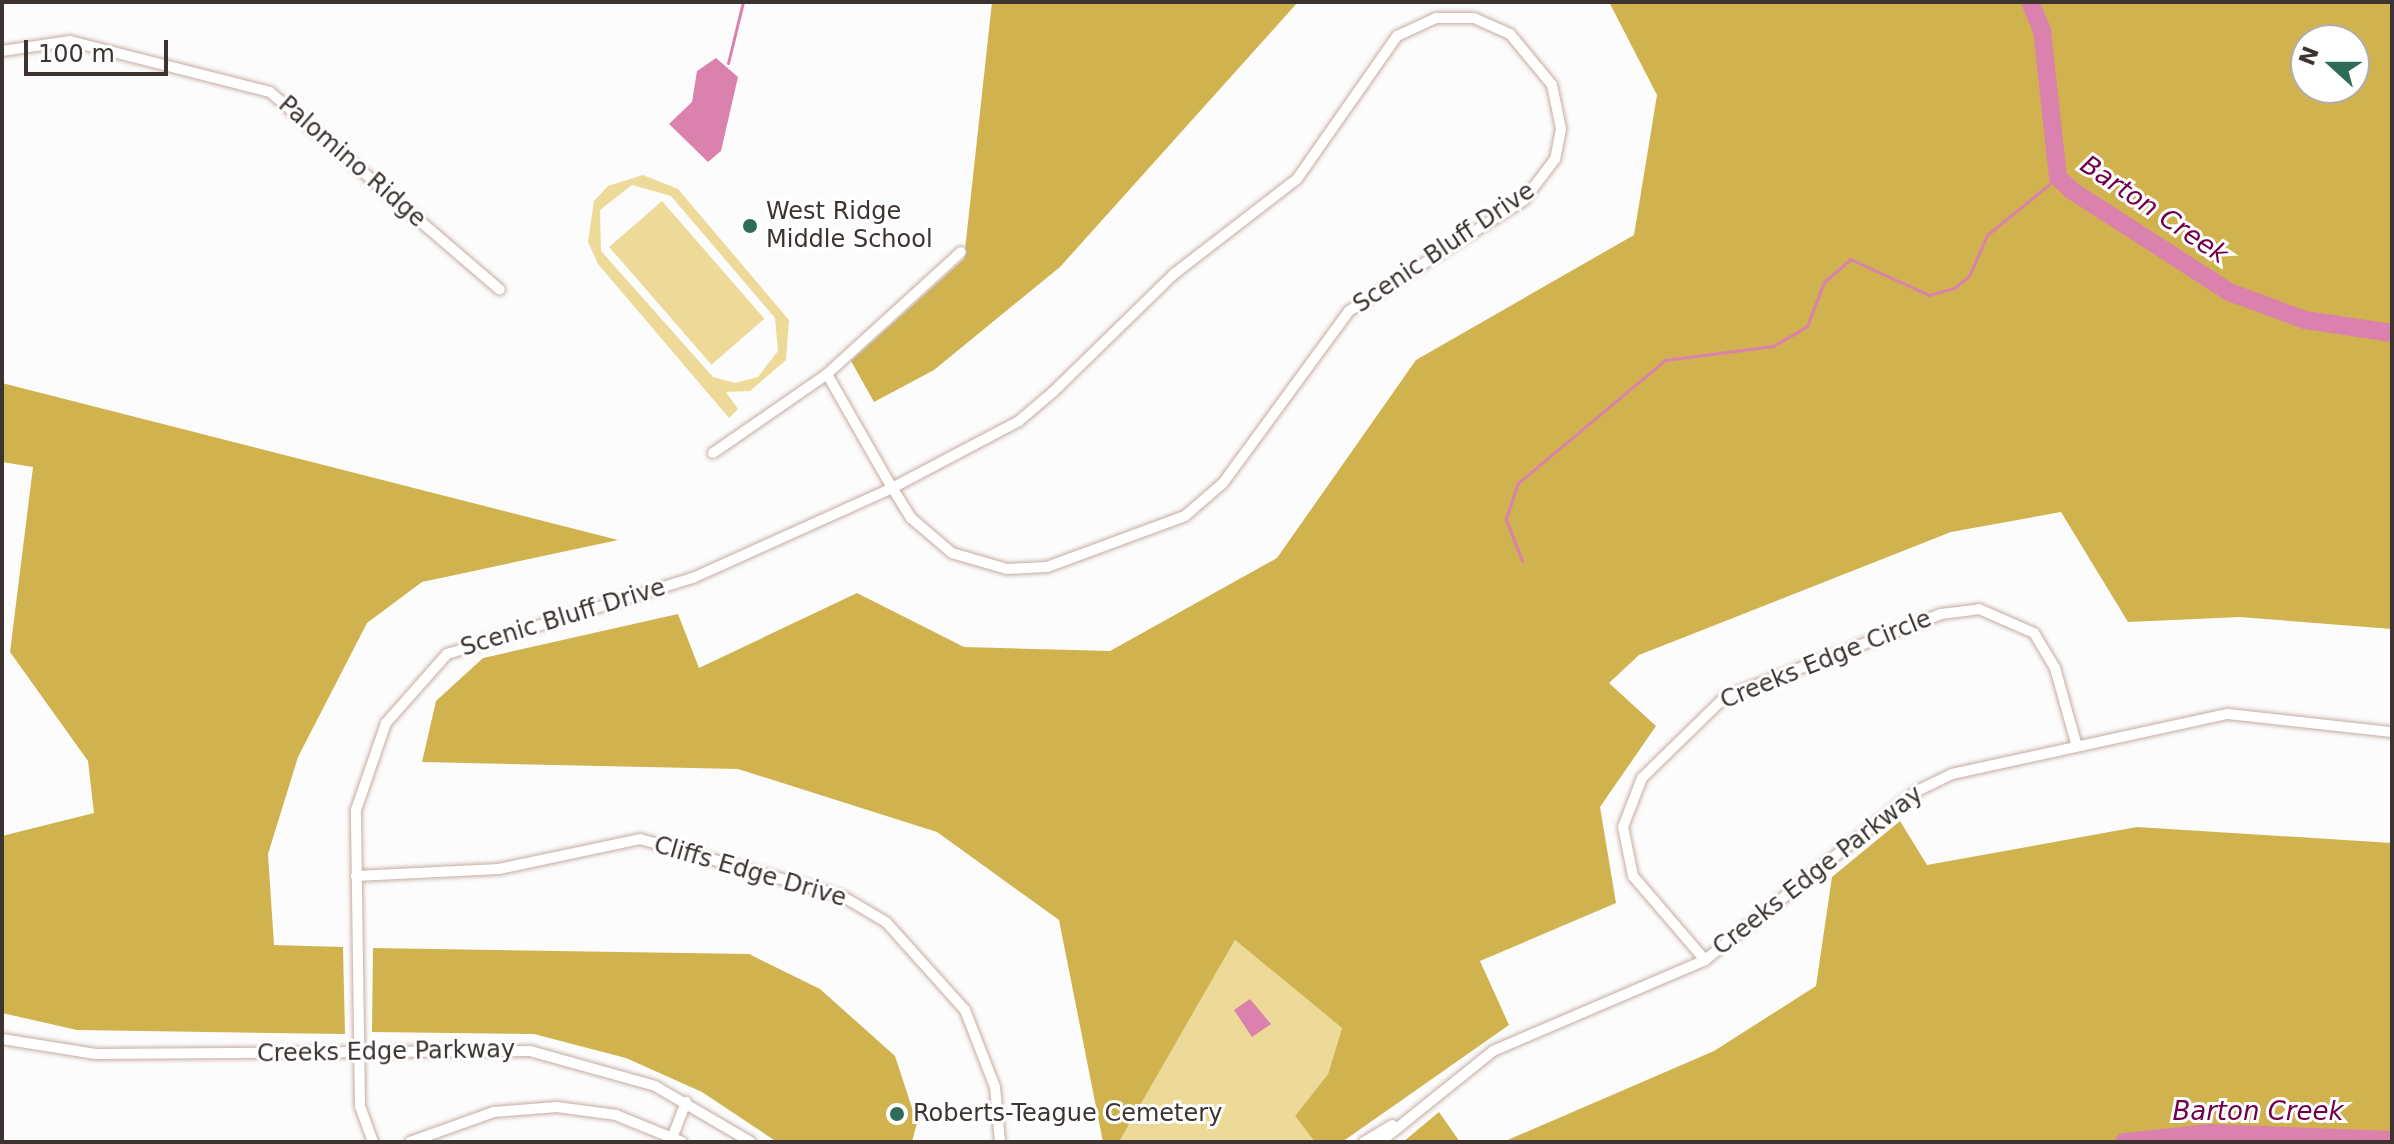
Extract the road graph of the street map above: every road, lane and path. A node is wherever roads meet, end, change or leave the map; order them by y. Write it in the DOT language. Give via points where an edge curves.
graph roads {
  1 [pos="2,51"];
  2 [pos="961,252"];
  3 [pos="500,290"];
  4 [pos="827,374"];
  5 [pos="713,453"];
  6 [pos="892,488"];
  7 [pos="2392,732"];
  8 [pos="2076,743"];
  9 [pos="356,876"];
  10 [pos="1705,960"];
  11 [pos="2,1039"];
  12 [pos="358,1051"];
  13 [pos="686,1102"];
  14 [pos="1418,1110"];
  15 [pos="675,1140"];
  16 [pos="373,1142"];
  17 [pos="410,1142"];
  18 [pos="751,1142"];
  19 [pos="1000,1142"];
  20 [pos="1364,1142"];
  21 [pos="1380,1142"];
  1 -- 3 [label="street, Palomino Ridge" via="70,41 140,53 280,98"];
  2 -- 4 [label="street"];
  4 -- 5 [label="street"];
  4 -- 6 [label="street, Scenic Bluff Drive"];
  6 -- 6 [label="street, Scenic Bluff Drive" via="938,543 1007,569 1047,567 1185,516 1223,483 1349,311 1542,182 1561,129 1541,65 1510,34 1474,18 1436,18 1397,36 1297,179 1174,274 1019,421"];
  6 -- 9 [label="street, Scenic Bluff Drive" via="693,578 447,654 405,695 369,759 356,810"];
  7 -- 8 [label="street, Creeks Edge Parkway" via="2228,714"];
  8 -- 10 [label="street, Creeks Edge Parkway" via="1985,763 1917,791"];
  8 -- 10 [label="street, Creeks Edge Circle" via="2055,668 2034,633 1979,609 1941,614 1725,697 1642,778 1623,827 1633,876"];
  9 -- 12 [label="street, Scenic Bluff Drive"];
  9 -- 19 [label="street, Cliffs Edge Drive" via="499,869 640,839 842,896 886,922 965,1010 995,1087"];
  10 -- 14 [label="street, Creeks Edge Parkway" via="1493,1051"];
  11 -- 12 [label="street, Creeks Edge Parkway" via="96,1054"];
  12 -- 13 [label="street, Creeks Edge Parkway" via="530,1051 615,1071"];
  12 -- 16 [label="street, Scenic Bluff Drive" via="360,1106"];
  13 -- 15 [label="street"];
  13 -- 18 [label="street, Creeks Edge Parkway"];
  14 -- 20 [label="street, Creeks Edge Parkway"];
  14 -- 21 [label="street, Creeks Edge Parkway"];
  15 -- 17 [label="street" via="616,1115 557,1107 494,1112"];
}
